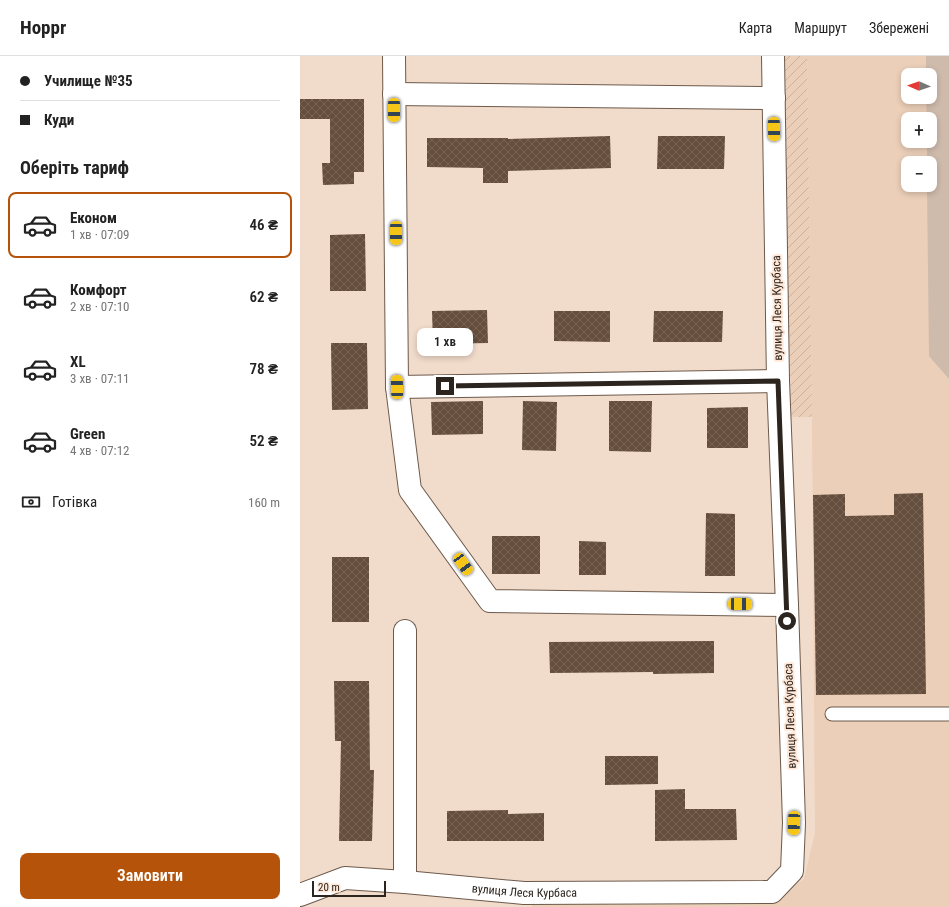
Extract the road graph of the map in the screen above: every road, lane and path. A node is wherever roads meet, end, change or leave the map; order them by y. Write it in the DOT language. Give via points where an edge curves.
graph roads {
  1 [pos="394,56"];
  2 [pos="773,56"];
  3 [pos="394,94"];
  4 [pos="774,98"];
  5 [pos="778,381"];
  6 [pos="397,387"];
  7 [pos="787,605"];
  8 [pos="405,631"];
  9 [pos="832,714"];
  10 [pos="949,714"];
  11 [pos="405,882"];
  12 [pos="300,895"];
  13 [pos="524,900"];
  1 -- 3 [label="street"];
  2 -- 4 [label="street, вулиця Леся Курбаса"];
  3 -- 4 [label="street"];
  3 -- 6 [label="street"];
  4 -- 5 [label="street, вулиця Леся Курбаса"];
  5 -- 6 [label="street"];
  5 -- 7 [label="street, вулиця Леся Курбаса"];
  6 -- 7 [label="street" via="410,490 490,600"];
  7 -- 13 [label="street, вулиця Леся Курбаса" via="794,823 792,871 772,892"];
  8 -- 11 [label="street"];
  9 -- 10 [label="lane"];
  11 -- 12 [label="street, вулиця Леся Курбаса" via="344,878"];
  11 -- 13 [label="street, вулиця Леся Курбаса"];
}
